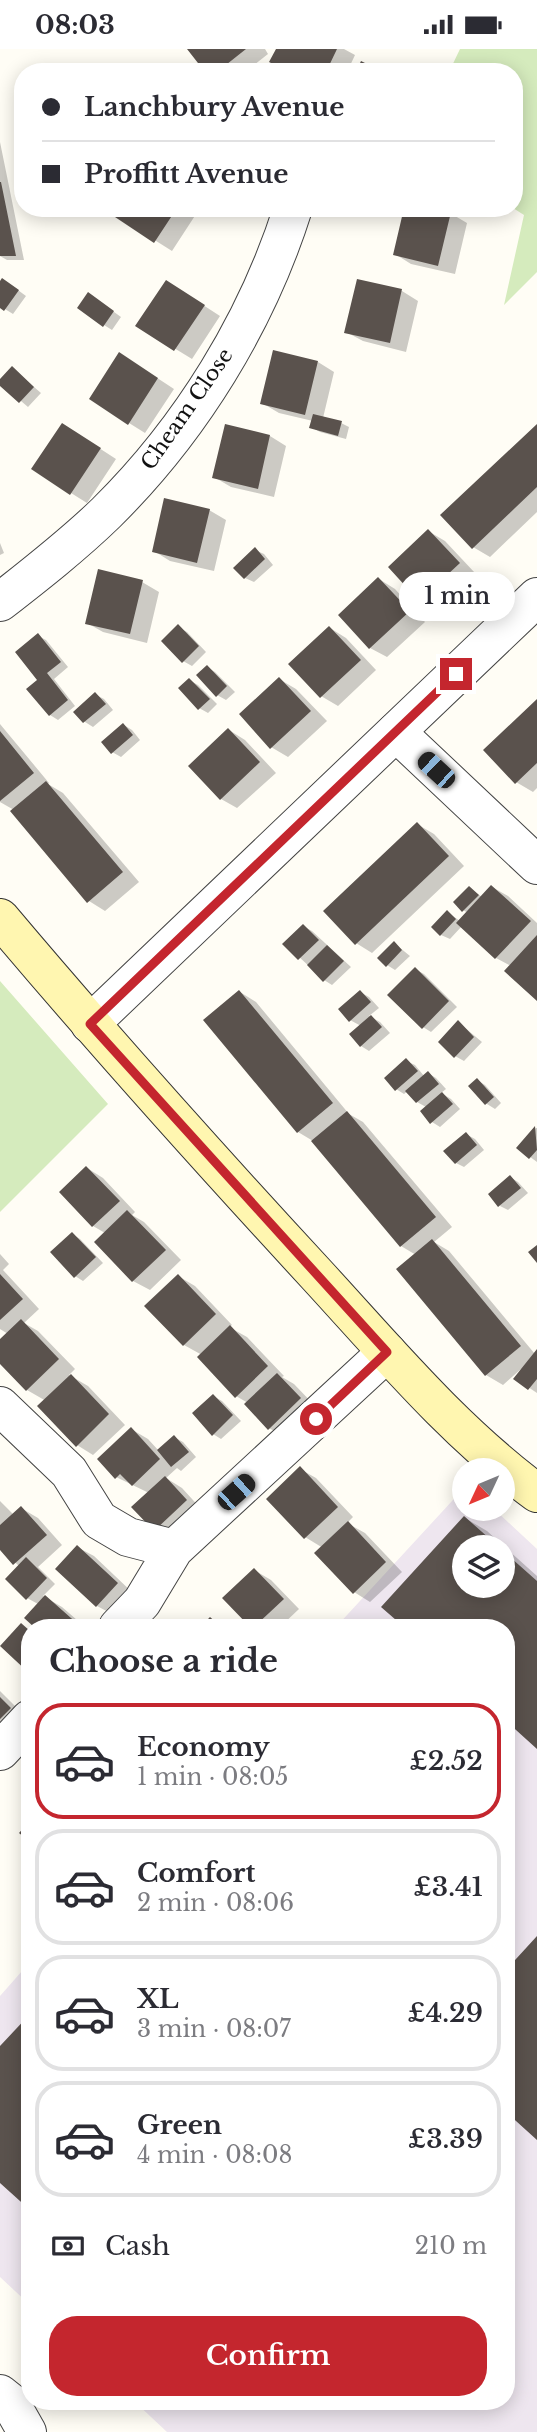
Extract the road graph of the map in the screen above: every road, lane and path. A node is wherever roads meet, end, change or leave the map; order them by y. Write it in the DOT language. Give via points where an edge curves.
graph roads {
  1 [pos="290,217"];
  2 [pos="537,597"];
  3 [pos="0,602"];
  4 [pos="396,732"];
  5 [pos="537,865"];
  6 [pos="0,918"];
  7 [pos="90,1024"];
  8 [pos="387,1352"];
  9 [pos="0,1406"];
  10 [pos="537,1493"];
  11 [pos="174,1549"];
  12 [pos="126,1619"];
  13 [pos="21,1729"];
  14 [pos="0,1751"];
  15 [pos="0,2394"];
  16 [pos="27,2432"];
  1 -- 3 [label="street, Cheam Close" via="254,307 217,372 165,447 105,513"];
  2 -- 4 [label="street"];
  4 -- 5 [label="street"];
  4 -- 7 [label="street"];
  6 -- 7 [label="main road"];
  7 -- 8 [label="main road"];
  8 -- 10 [label="main road" via="480,1446"];
  8 -- 11 [label="street"];
  9 -- 11 [label="street" via="69,1472 99,1520 128,1537"];
  11 -- 12 [label="street" via="142,1602"];
  13 -- 14 [label="street"];
  15 -- 16 [label="street" via="10,2402"];
}
